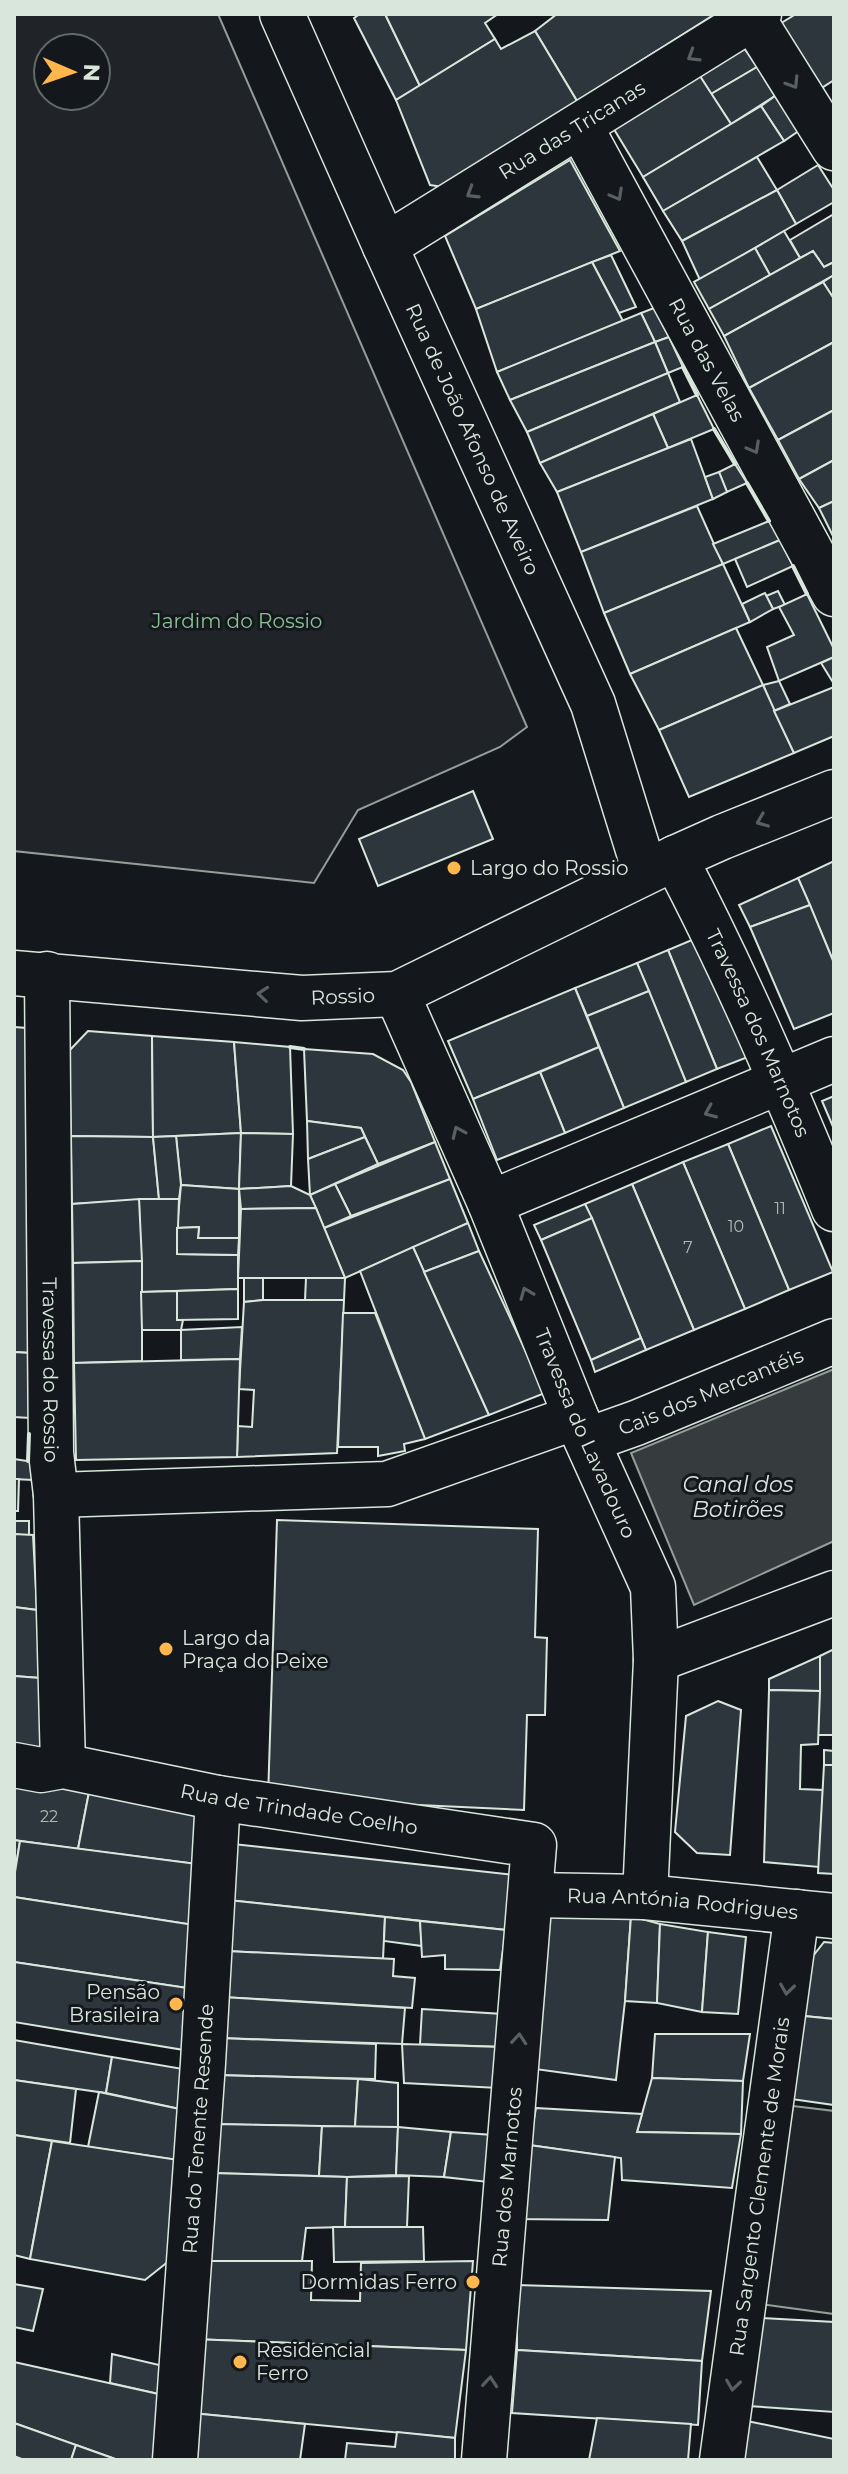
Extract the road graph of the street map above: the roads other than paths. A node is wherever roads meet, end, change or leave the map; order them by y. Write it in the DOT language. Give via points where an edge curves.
graph roads {
  1 [pos="282,14"];
  2 [pos="754,15"];
  3 [pos="580,126"];
  4 [pos="834,148"];
  5 [pos="385,246"];
  6 [pos="834,594"];
  7 [pos="834,792"];
  8 [pos="660,865"];
  9 [pos="31,974"];
  10 [pos="397,994"];
  11 [pos="834,1059"];
  12 [pos="782,1082"];
  13 [pos="490,1203"];
  14 [pos="834,1209"];
  15 [pos="834,1341"];
  16 [pos="582,1428"];
  17 [pos="56,1495"];
  18 [pos="834,1593"];
  19 [pos="656,1660"];
  20 [pos="14,1765"];
  21 [pos="63,1766"];
  22 [pos="218,1798"];
  23 [pos="531,1895"];
  24 [pos="645,1897"];
  25 [pos="816,1914"];
  26 [pos="175,2460"];
  27 [pos="484,2460"];
  28 [pos="722,2460"];
  1 -- 5 [label="street, Rua de João Afonso de Aveiro"];
  2 -- 3 [label="street, Rua das Tricanas, one-way"];
  2 -- 4 [label="street, one-way"];
  3 -- 5 [label="street, Rua das Tricanas, one-way"];
  3 -- 6 [label="street, Rua das Velas, one-way"];
  5 -- 8 [label="street, Rua de João Afonso de Aveiro" via="593,704"];
  7 -- 8 [label="street, Rossio, one-way"];
  8 -- 10 [label="street, Rossio"];
  8 -- 12 [label="street, Travessa dos Marnotos" via="709,923"];
  10 -- 9 [label="street, Rossio, one-way" via="302,998"];
  9 -- 17 [label="street, Travessa do Rossio"];
  13 -- 10 [label="street, Travessa do Lavadouro, one-way"];
  11 -- 12 [label="street"];
  12 -- 13 [label="street, one-way"];
  12 -- 14 [label="street, Travessa dos Marnotos"];
  16 -- 13 [label="street, Travessa do Lavadouro, one-way"];
  15 -- 16 [label="street, Cais dos Mercantéis" via="636,1423"];
  16 -- 17 [label="street" via="387,1484"];
  16 -- 19 [label="street, Travessa do Lavadouro" via="653,1587"];
  17 -- 21 [label="street, Travessa do Rossio"];
  18 -- 19 [label="street"];
  19 -- 24 [label="street, Travessa do Lavadouro"];
  20 -- 21 [label="street, Rua de Trindade Coelho" via="41,1770"];
  21 -- 22 [label="street, Rua de Trindade Coelho"];
  22 -- 23 [label="street, Rua de Trindade Coelho" via="534,1845"];
  22 -- 26 [label="street, Rua do Tenente Resende"];
  23 -- 24 [label="street, Rua Antónia Rodrigues"];
  27 -- 23 [label="street, Rua dos Marnotos, one-way"];
  24 -- 25 [label="street, Rua Antónia Rodrigues"];
  25 -- 28 [label="street, Rua Sargento Clemente de Morais, one-way"];
}
